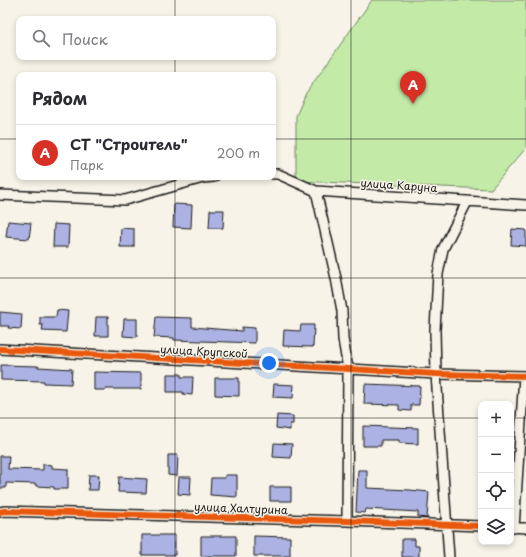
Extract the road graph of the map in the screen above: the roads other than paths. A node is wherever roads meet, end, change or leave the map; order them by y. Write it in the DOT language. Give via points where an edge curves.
graph roads {
  1 [pos="276,174"];
  2 [pos="196,180"];
  3 [pos="316,191"];
  4 [pos="0,195"];
  5 [pos="467,202"];
  6 [pos="526,205"];
  7 [pos="0,349"];
  8 [pos="348,369"];
  9 [pos="436,374"];
  10 [pos="525,376"];
  11 [pos="0,512"];
  12 [pos="514,515"];
  13 [pos="347,521"];
  14 [pos="446,525"];
  15 [pos="478,526"];
  16 [pos="514,528"];
  17 [pos="526,528"];
  18 [pos="449,557"];
  1 -- 3 [label="street, улица Каруна"];
  2 -- 4 [label="street" via="125,200"];
  3 -- 5 [label="street, улица Каруна"];
  3 -- 8 [label="street" via="342,311"];
  5 -- 6 [label="street, улица Каруна"];
  5 -- 9 [label="street" via="443,249 438,274"];
  7 -- 8 [label="street, улица Крупской"];
  8 -- 9 [label="street, улица Крупской"];
  8 -- 13 [label="street"];
  9 -- 10 [label="street, улица Крупской"];
  9 -- 14 [label="street"];
  10 -- 12 [label="street"];
  11 -- 13 [label="street, улица Халтурина"];
  13 -- 14 [label="street, улица Халтурина"];
  14 -- 15 [label="street, улица Халтурина"];
  14 -- 18 [label="street"];
  16 -- 17 [label="street"];
}
